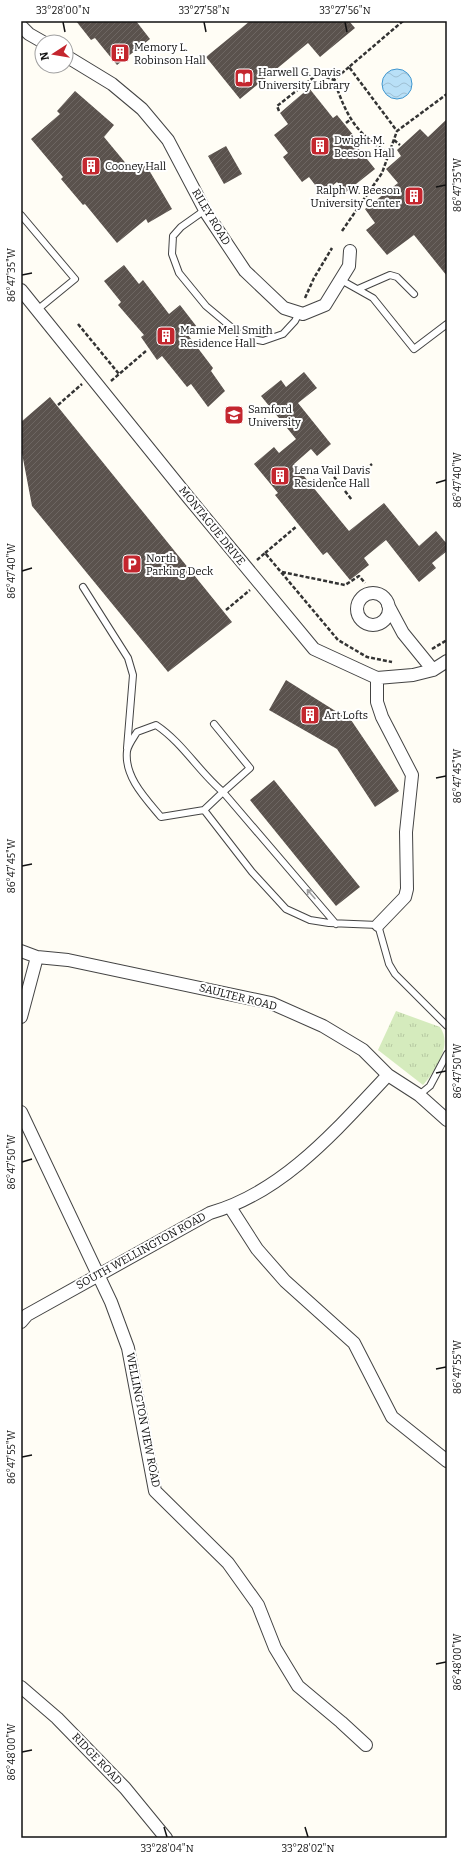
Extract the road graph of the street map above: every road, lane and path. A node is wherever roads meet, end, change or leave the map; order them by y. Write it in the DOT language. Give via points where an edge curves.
graph roads {
  1 [pos="403,21"];
  2 [pos="21,26"];
  3 [pos="34,37"];
  4 [pos="74,61"];
  5 [pos="349,67"];
  6 [pos="334,80"];
  7 [pos="447,94"];
  8 [pos="279,110"];
  9 [pos="351,119"];
  10 [pos="346,123"];
  11 [pos="397,131"];
  12 [pos="394,140"];
  13 [pos="400,145"];
  14 [pos="390,154"];
  15 [pos="205,210"];
  16 [pos="21,215"];
  17 [pos="342,231"];
  18 [pos="332,248"];
  19 [pos="350,251"];
  20 [pos="341,280"];
  21 [pos="358,288"];
  22 [pos="21,290"];
  23 [pos="414,294"];
  24 [pos="37,310"];
  25 [pos="301,314"];
  26 [pos="78,324"];
  27 [pos="447,324"];
  28 [pos="146,351"];
  29 [pos="119,374"];
  30 [pos="82,384"];
  31 [pos="107,384"];
  32 [pos="58,404"];
  33 [pos="372,464"];
  34 [pos="361,473"];
  35 [pos="334,477"];
  36 [pos="340,484"];
  37 [pos="345,491"];
  38 [pos="352,500"];
  39 [pos="297,526"];
  40 [pos="265,553"];
  41 [pos="254,562"];
  42 [pos="281,572"];
  43 [pos="365,583"];
  44 [pos="83,588"];
  45 [pos="250,590"];
  46 [pos="388,605"];
  47 [pos="226,610"];
  48 [pos="374,625"];
  49 [pos="403,633"];
  50 [pos="447,640"];
  51 [pos="421,655"];
  52 [pos="447,661"];
  53 [pos="398,663"];
  54 [pos="433,670"];
  55 [pos="377,678"];
  56 [pos="214,724"];
  57 [pos="127,750"];
  58 [pos="223,792"];
  59 [pos="204,810"];
  60 [pos="336,924"];
  61 [pos="378,925"];
  62 [pos="21,951"];
  63 [pos="37,957"];
  64 [pos="21,1017"];
  65 [pos="447,1026"];
  66 [pos="447,1054"];
  67 [pos="388,1075"];
  68 [pos="419,1095"];
  69 [pos="21,1112"];
  70 [pos="447,1120"];
  71 [pos="230,1207"];
  72 [pos="99,1274"];
  73 [pos="21,1322"];
  74 [pos="447,1461"];
  75 [pos="21,1687"];
  76 [pos="366,1745"];
  77 [pos="166,1838"];
  1 -- 5 [label="path"];
  2 -- 3 [label="street"];
  4 -- 15 [label="street, RILEY ROAD" via="112,84 156,124 168,140"];
  5 -- 6 [label="path"];
  5 -- 11 [label="path"];
  6 -- 8 [label="path" via="318,74 277,106"];
  6 -- 9 [label="path" via="344,108"];
  7 -- 11 [label="path"];
  9 -- 10 [label="path"];
  9 -- 14 [label="path" via="372,143"];
  11 -- 12 [label="path"];
  12 -- 13 [label="path"];
  12 -- 14 [label="path"];
  14 -- 17 [label="path" via="382,173"];
  15 -- 25 [label="street, RILEY ROAD" via="245,271 284,308"];
  15 -- 25 [label="lane" via="173,236 172,254 179,273 206,306 243,337 263,341 282,334"];
  16 -- 24 [label="lane" via="75,279"];
  18 -- 25 [label="path" via="307,292"];
  19 -- 20 [label="street" via="349,266"];
  20 -- 21 [label="lane"];
  20 -- 25 [label="street" via="325,305"];
  21 -- 23 [label="lane" via="390,275 397,277"];
  21 -- 27 [label="lane" via="373,298 414,349"];
  22 -- 24 [label="street, MONTAGUE DRIVE"];
  24 -- 55 [label="street, MONTAGUE DRIVE" via="314,649"];
  26 -- 29 [label="path"];
  28 -- 29 [label="path"];
  29 -- 31 [label="path"];
  30 -- 32 [label="path"];
  33 -- 34 [label="path"];
  35 -- 36 [label="path"];
  37 -- 38 [label="path"];
  39 -- 40 [label="path"];
  40 -- 41 [label="path"];
  40 -- 42 [label="path"];
  42 -- 43 [label="path" via="345,585 359,576"];
  42 -- 53 [label="path" via="338,640 367,657"];
  44 -- 57 [label="lane" via="128,658 132,676"];
  45 -- 47 [label="path"];
  46 -- 48 [label="street" via="384,621"];
  46 -- 48 [label="street" via="384,598 375,593 365,594 361,598 357,607 360,618"];
  46 -- 49 [label="street"];
  48 -- 49 [label="street"];
  49 -- 51 [label="street"];
  50 -- 51 [label="path"];
  51 -- 54 [label="street"];
  52 -- 54 [label="street, MONTAGUE DRIVE"];
  54 -- 55 [label="street, MONTAGUE DRIVE" via="414,675"];
  55 -- 61 [label="street" via="377,702 382,717 412,775 406,832 407,889 405,897"];
  56 -- 58 [label="lane" via="250,768"];
  57 -- 58 [label="lane" via="137,732 156,725 171,735"];
  57 -- 59 [label="lane" via="128,766 140,792 161,817"];
  58 -- 59 [label="lane"];
  60 -- 58 [label="lane, one-way"];
  59 -- 60 [label="lane" via="252,872 286,909 310,920"];
  60 -- 61 [label="lane"];
  61 -- 65 [label="lane" via="389,964 395,974"];
  62 -- 63 [label="street, SAULTER ROAD"];
  63 -- 64 [label="street"];
  63 -- 67 [label="street, SAULTER ROAD" via="68,960 271,1003 323,1026 363,1050"];
  66 -- 68 [label="lane" via="430,1086"];
  67 -- 68 [label="street, SAULTER ROAD"];
  67 -- 71 [label="street, SOUTH WELLINGTON ROAD" via="325,1142 276,1181"];
  68 -- 70 [label="street, SAULTER ROAD"];
  69 -- 72 [label="street, WELLINGTON VIEW ROAD"];
  71 -- 72 [label="street, SOUTH WELLINGTON ROAD" via="210,1213"];
  71 -- 74 [label="street" via="257,1250 285,1281 354,1343 392,1417"];
  72 -- 73 [label="street, SOUTH WELLINGTON ROAD" via="27,1315"];
  72 -- 76 [label="street, WELLINGTON VIEW ROAD" via="128,1348 155,1491 228,1563 258,1605 275,1648 298,1686"];
  75 -- 77 [label="street, RIDGE ROAD" via="57,1718 125,1788"];
}
